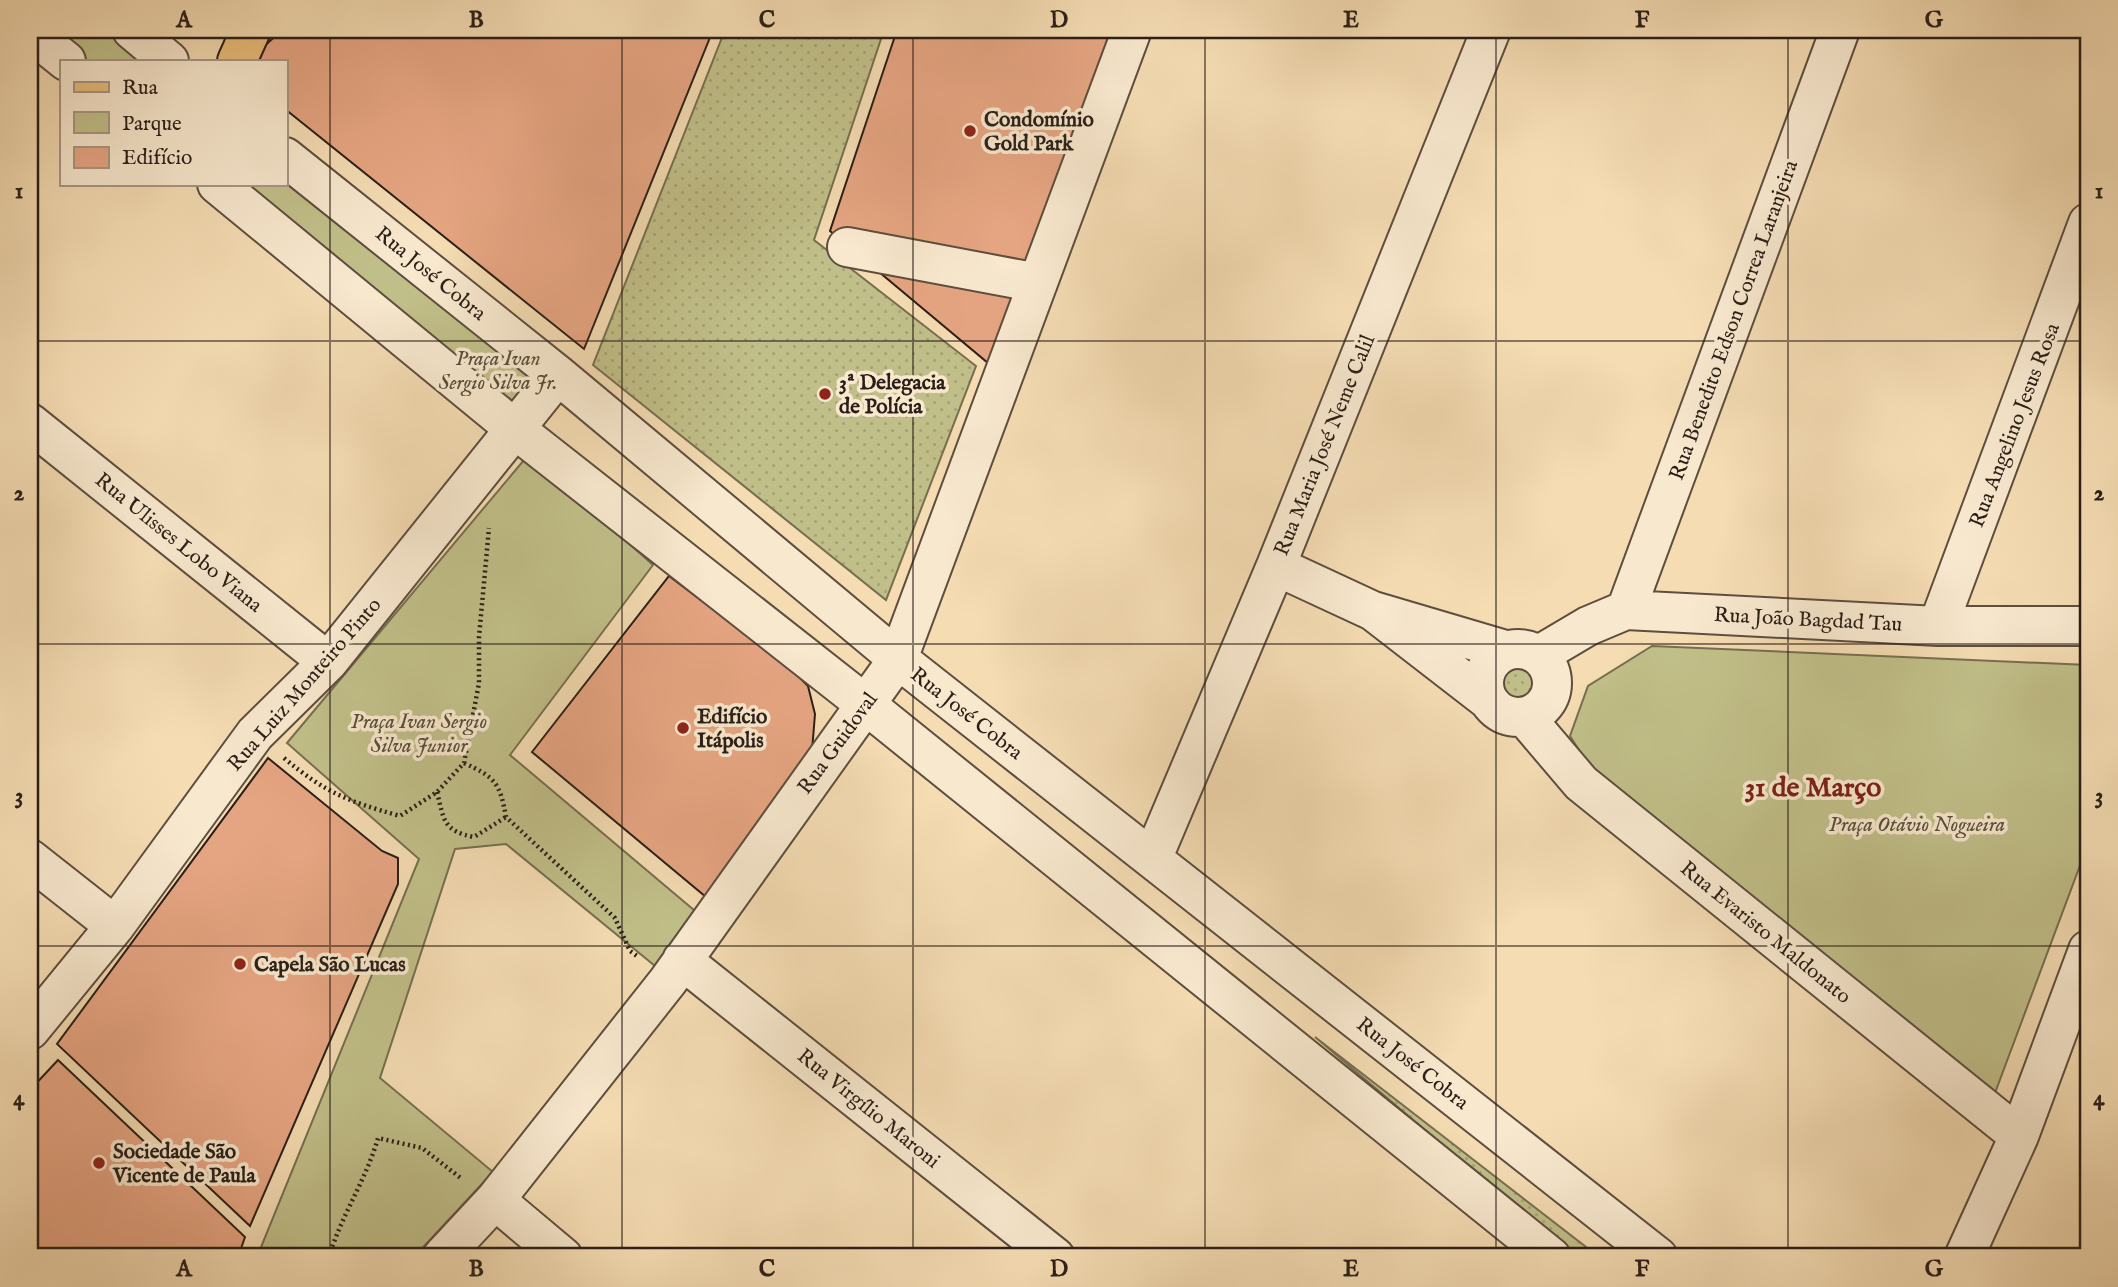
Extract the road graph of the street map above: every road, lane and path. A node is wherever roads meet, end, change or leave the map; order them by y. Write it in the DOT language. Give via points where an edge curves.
graph roads {
  1 [pos="132,30"];
  2 [pos="251,30"];
  3 [pos="1132,30"];
  4 [pos="1491,30"];
  5 [pos="1840,30"];
  6 [pos="30,32"];
  7 [pos="65,60"];
  8 [pos="168,60"];
  9 [pos="237,60"];
  10 [pos="287,159"];
  11 [pos="219,186"];
  12 [pos="2088,223"];
  13 [pos="847,247"];
  14 [pos="1038,283"];
  15 [pos="2076,293"];
  16 [pos="558,375"];
  17 [pos="30,423"];
  18 [pos="515,429"];
  19 [pos="467,491"];
  20 [pos="1276,566"];
  21 [pos="1626,610"];
  22 [pos="1373,611"];
  23 [pos="1938,626"];
  24 [pos="2088,626"];
  25 [pos="1522,653"];
  26 [pos="898,659"];
  27 [pos="328,662"];
  28 [pos="1488,700"];
  29 [pos="865,704"];
  30 [pos="1525,717"];
  31 [pos="255,734"];
  32 [pos="464,763"];
  33 [pos="437,792"];
  34 [pos="506,817"];
  35 [pos="1153,857"];
  36 [pos="30,859"];
  37 [pos="115,926"];
  38 [pos="2088,950"];
  39 [pos="675,970"];
  40 [pos="30,1030"];
  41 [pos="2019,1136"];
  42 [pos="495,1200"];
  43 [pos="329,1257"];
  44 [pos="442,1257"];
  45 [pos="563,1257"];
  46 [pos="1055,1257"];
  47 [pos="1551,1257"];
  48 [pos="1658,1257"];
  49 [pos="1965,1257"];
  1 -- 8 [label="street"];
  2 -- 9 [label="main road"];
  3 -- 14 [label="street, Rua Guidoval"];
  4 -- 20 [label="street, Rua Maria José Neme Calil"];
  5 -- 21 [label="street, Rua Benedito Edson Correa Laranjeira"];
  6 -- 7 [label="street"];
  10 -- 16 [label="street, Rua José Cobra"];
  11 -- 18 [label="street"];
  12 -- 15 [label="street, Rua Angelino Jesus Rosa"];
  13 -- 14 [label="street"];
  14 -- 26 [label="street, Rua Guidoval"];
  15 -- 23 [label="street, Rua Angelino Jesus Rosa"];
  16 -- 18 [label="street, Rua Luiz Monteiro Pinto"];
  16 -- 26 [label="street, Rua José Cobra"];
  17 -- 27 [label="street, Rua Ulisses Lobo Viana"];
  18 -- 19 [label="street, Rua Luiz Monteiro Pinto"];
  18 -- 29 [label="street"];
  19 -- 27 [label="street, Rua Luiz Monteiro Pinto"];
  19 -- 32 [label="path" via="489,527 479,683"];
  20 -- 22 [label="street"];
  20 -- 35 [label="street, Rua Maria José Neme Calil"];
  21 -- 23 [label="street, Rua João Bagdad Tau"];
  21 -- 25 [label="street, Rua João Bagdad Tau"];
  22 -- 25 [label="street"];
  22 -- 28 [label="street"];
  23 -- 24 [label="street, Rua João Bagdad Tau"];
  25 -- 28 [label="street" via="1487,666 1483,677"];
  25 -- 30 [label="street" via="1546,663 1552,685 1544,705"];
  26 -- 29 [label="street, Rua Guidoval"];
  26 -- 35 [label="street, Rua José Cobra"];
  27 -- 31 [label="street, Rua Luiz Monteiro Pinto"];
  28 -- 30 [label="street" via="1503,714"];
  29 -- 39 [label="street, Rua Guidoval"];
  29 -- 47 [label="street"];
  30 -- 41 [label="street, Rua Evaristo Maldonato" via="1581,783"];
  31 -- 33 [label="path" via="320,788 356,804 400,816"];
  31 -- 37 [label="street, Rua Luiz Monteiro Pinto"];
  32 -- 33 [label="path"];
  32 -- 34 [label="path" via="491,775 502,793"];
  33 -- 34 [label="path" via="444,823 456,834 474,837"];
  34 -- 39 [label="path" via="615,918 631,951"];
  35 -- 48 [label="street, Rua José Cobra"];
  36 -- 37 [label="street"];
  37 -- 40 [label="street, Rua Luiz Monteiro Pinto"];
  38 -- 41 [label="street"];
  39 -- 42 [label="street, Rua Guidoval"];
  39 -- 46 [label="street, Rua Virgílio Maroni"];
  41 -- 49 [label="street"];
  42 -- 43 [label="path" via="422,1148 378,1138 370,1168"];
  42 -- 44 [label="street, Rua Guidoval"];
  42 -- 45 [label="street"];
}
